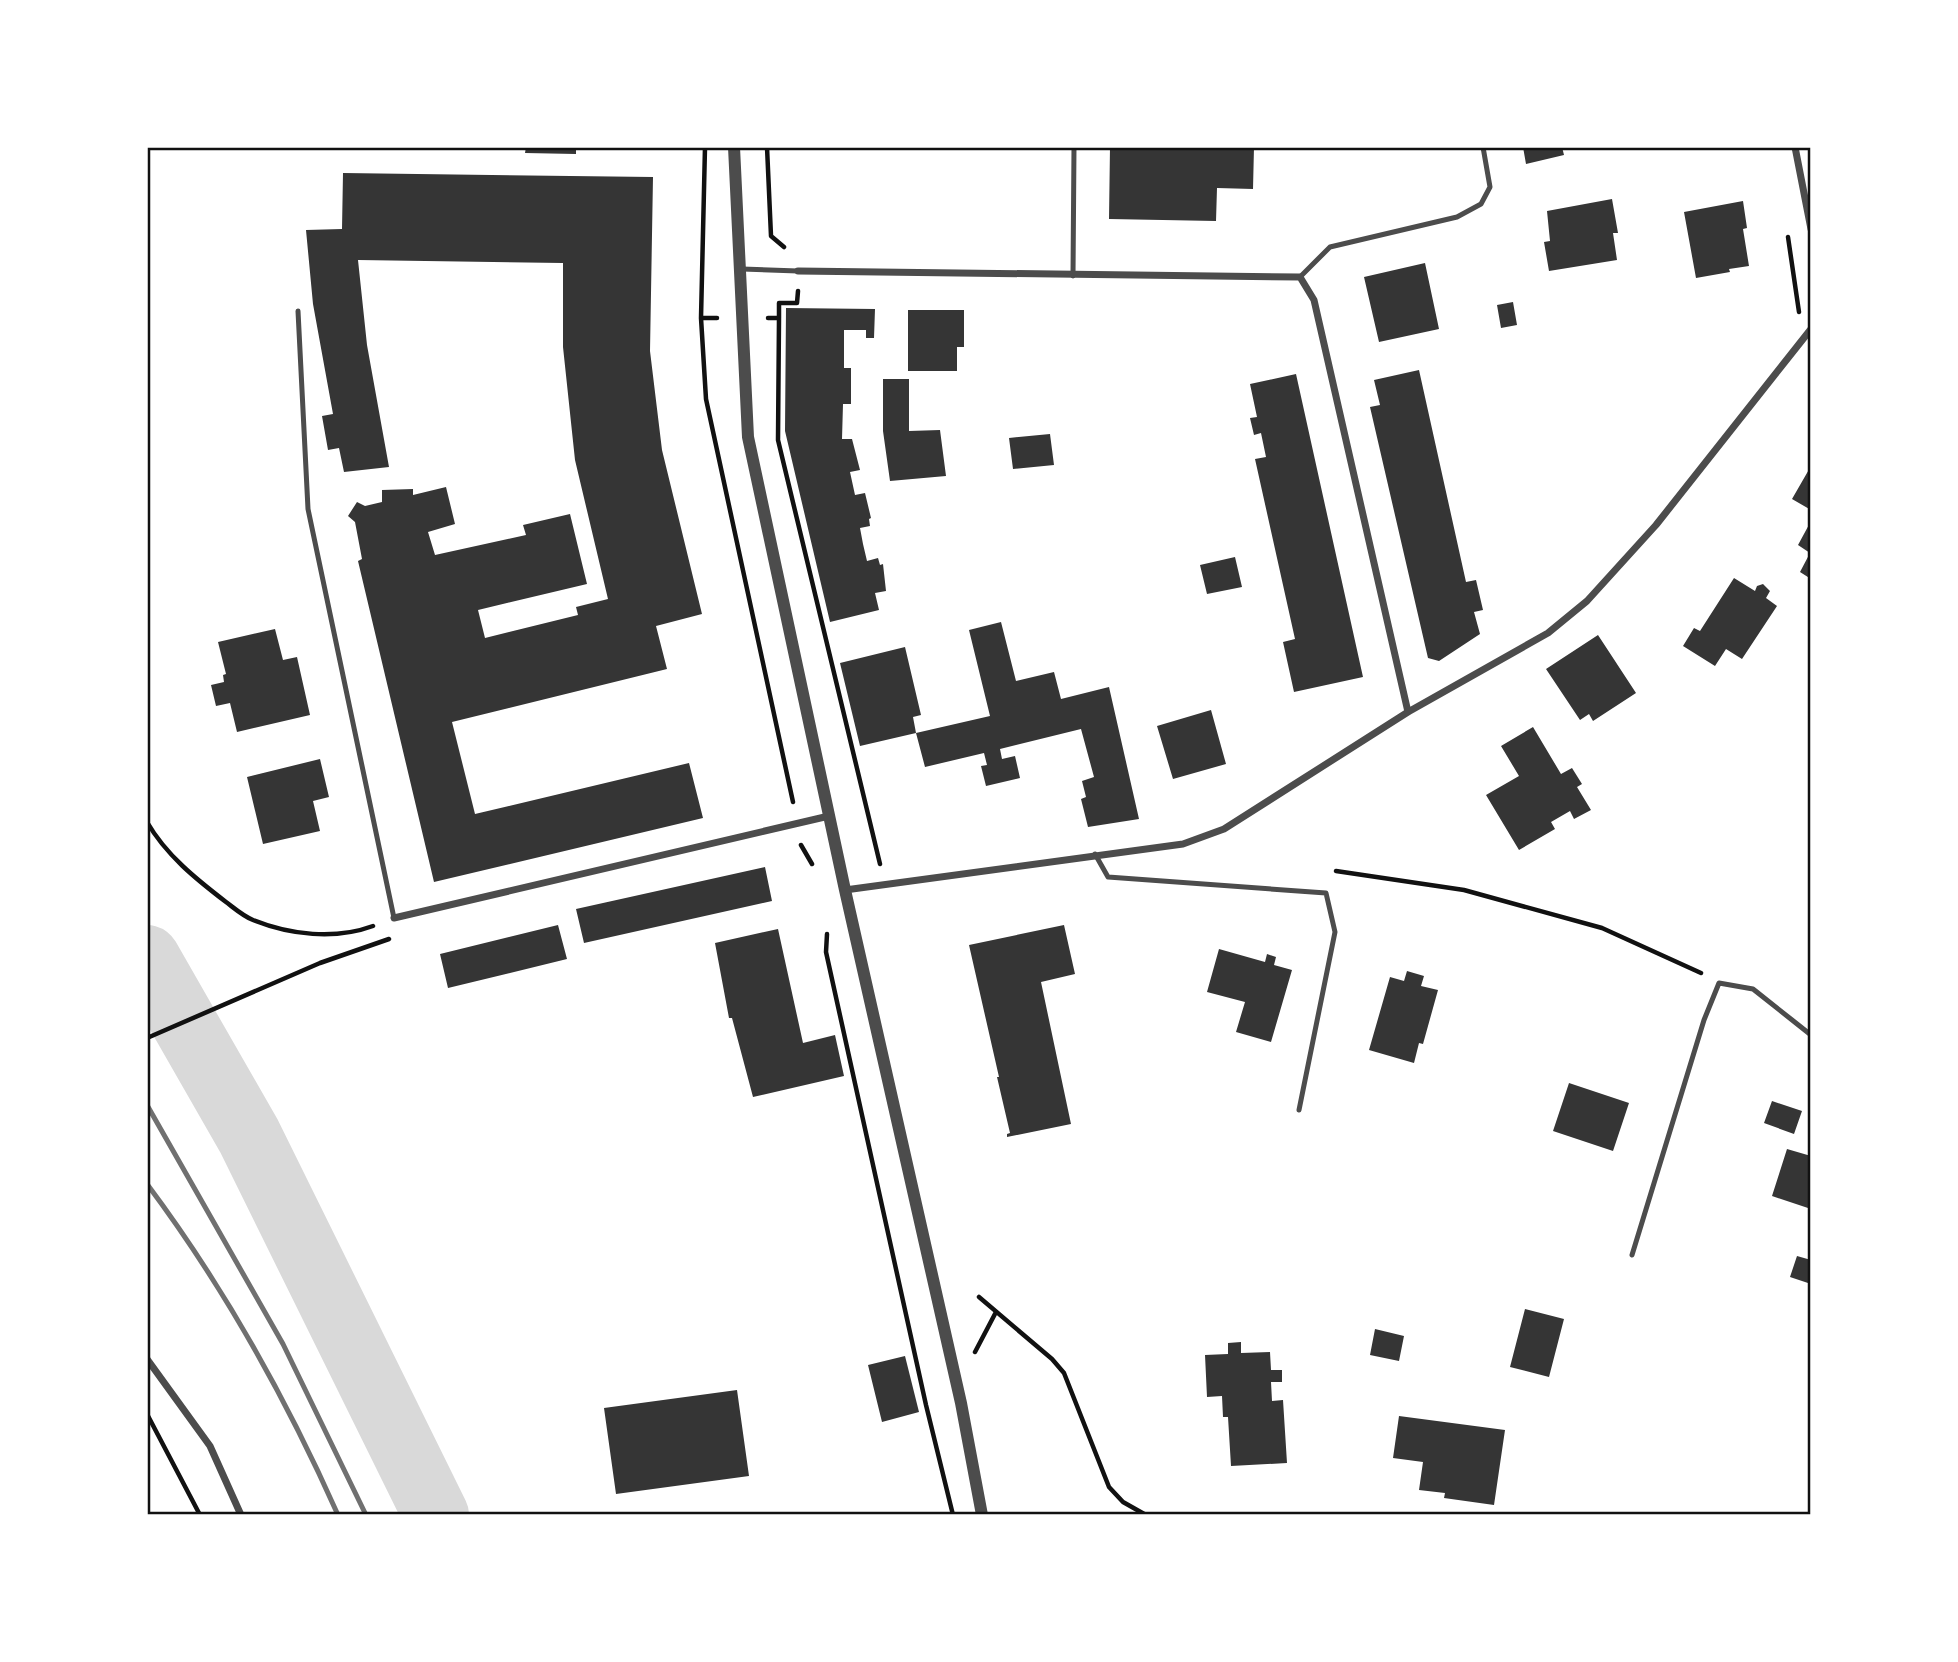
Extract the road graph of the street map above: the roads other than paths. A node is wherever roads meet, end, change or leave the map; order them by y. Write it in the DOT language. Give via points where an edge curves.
graph roads {
  1 [pos="734,147"];
  2 [pos="1074,147"];
  3 [pos="1483,147"];
  4 [pos="1795,147"];
  5 [pos="1811,229"];
  6 [pos="738,268"];
  7 [pos="798,271"];
  8 [pos="1073,276"];
  9 [pos="1300,277"];
  10 [pos="298,311"];
  11 [pos="1811,329"];
  12 [pos="1408,712"];
  13 [pos="828,816"];
  14 [pos="1095,854"];
  15 [pos="845,890"];
  16 [pos="394,918"];
  17 [pos="1811,1035"];
  18 [pos="1299,1110"];
  19 [pos="1632,1255"];
  20 [pos="147,1359"];
  21 [pos="241,1515"];
  22 [pos="982,1515"];
  1 -- 6 [label="street"];
  2 -- 8 [label="lane"];
  3 -- 9 [label="lane" via="1490,187 1481,204 1457,217 1330,247"];
  4 -- 5 [label="street"];
  6 -- 7 [label="lane"];
  6 -- 13 [label="street" via="748,437"];
  7 -- 8 [label="street"];
  8 -- 9 [label="street"];
  9 -- 12 [label="street" via="1314,300"];
  10 -- 16 [label="lane" via="307,509"];
  11 -- 12 [label="street" via="1656,525 1587,601 1548,633"];
  12 -- 14 [label="street" via="1224,829 1183,844"];
  13 -- 15 [label="street"];
  13 -- 16 [label="street"];
  14 -- 15 [label="street"];
  14 -- 18 [label="lane" via="1108,877 1325,893 1335,932"];
  15 -- 22 [label="street" via="961,1402"];
  17 -- 19 [label="lane" via="1753,989 1719,983"];
  20 -- 21 [label="street" via="210,1446"];
}
